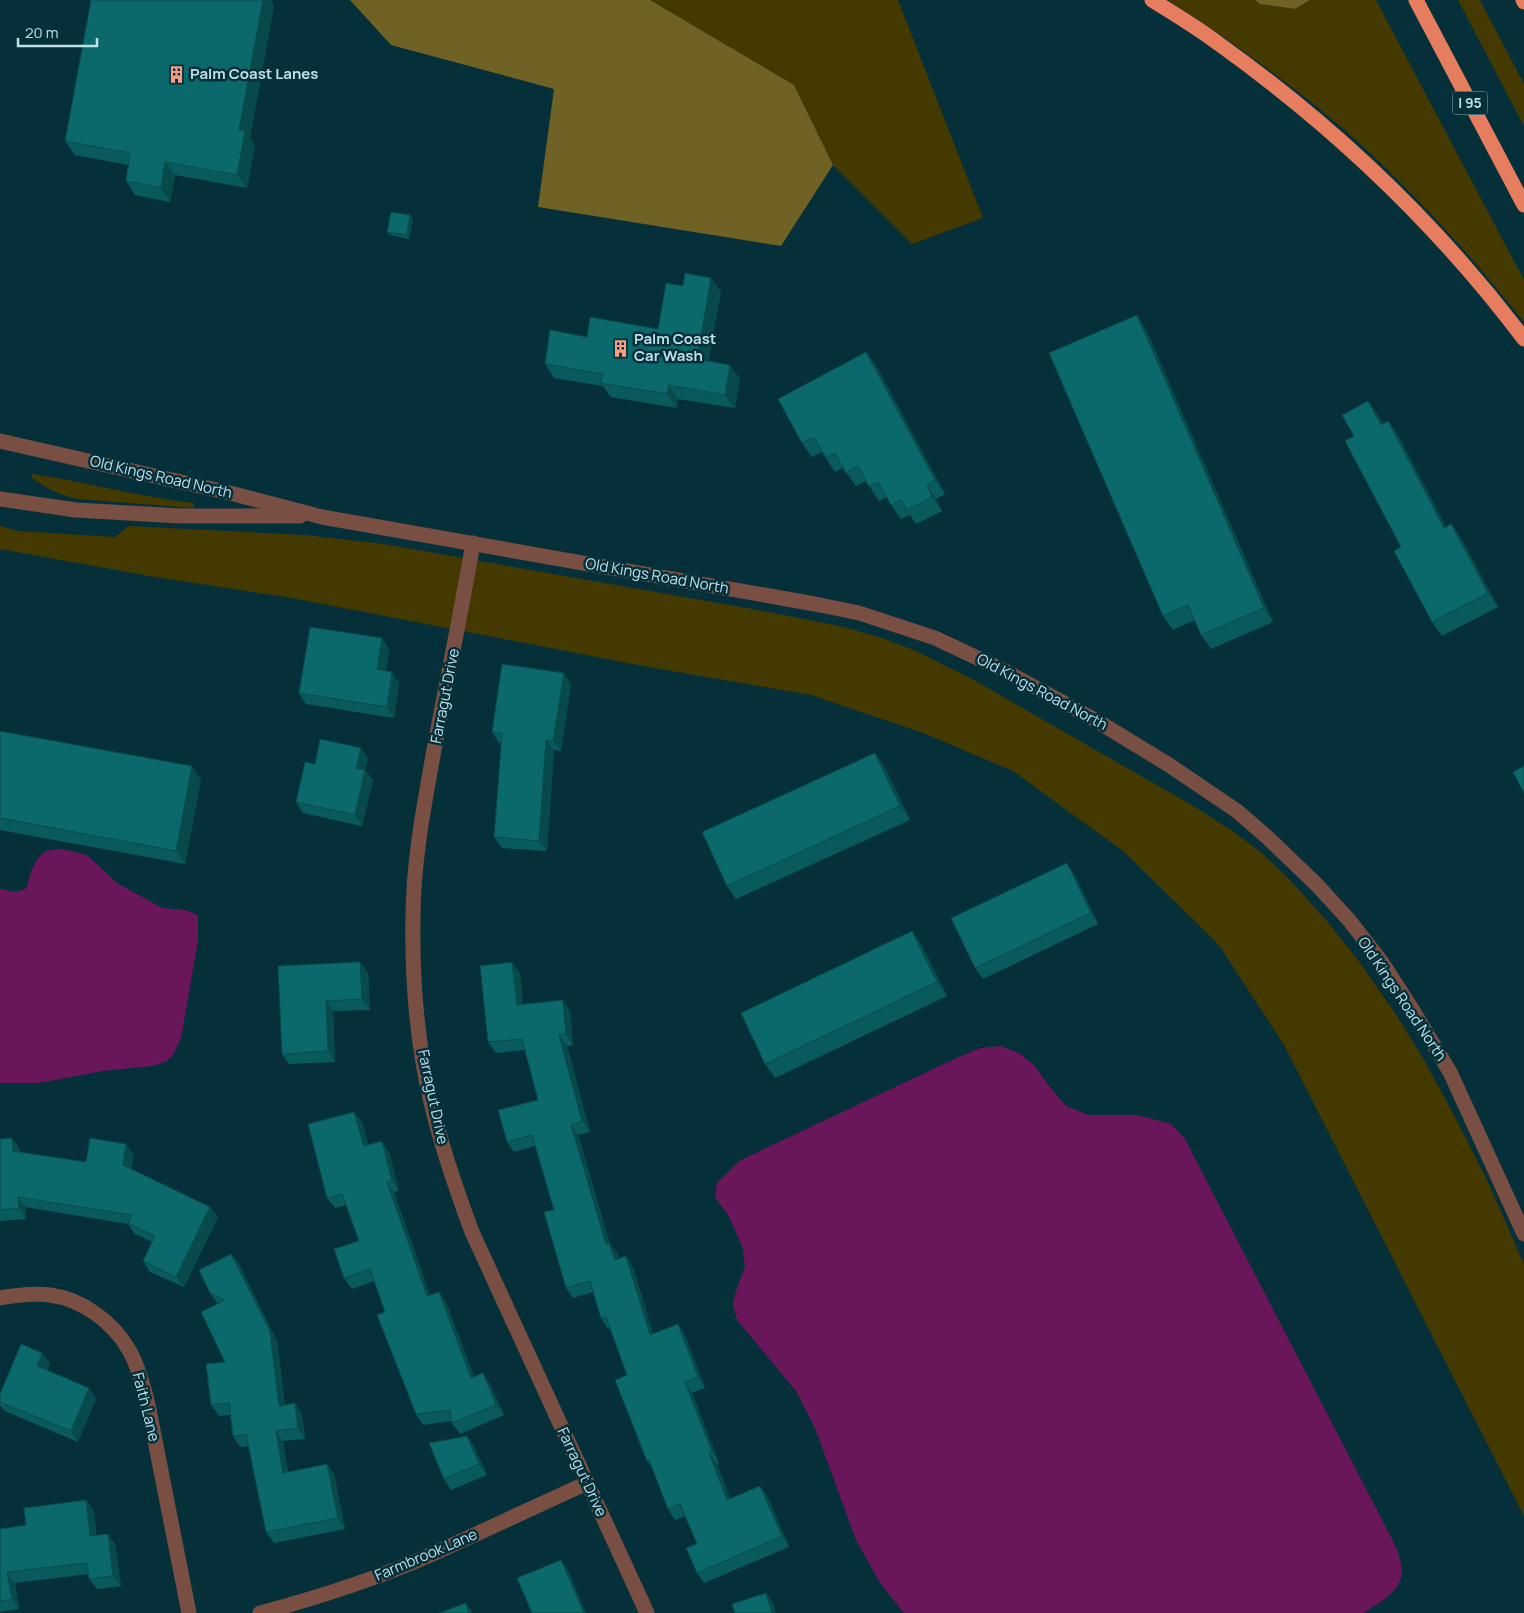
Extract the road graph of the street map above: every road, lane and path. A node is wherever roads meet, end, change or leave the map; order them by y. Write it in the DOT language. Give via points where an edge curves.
graph roads {
  1 [pos="1152,0"];
  2 [pos="1416,0"];
  3 [pos="1524,205"];
  4 [pos="1524,339"];
  5 [pos="0,441"];
  6 [pos="0,499"];
  7 [pos="322,516"];
  8 [pos="473,543"];
  9 [pos="1524,1234"];
  10 [pos="0,1298"];
  11 [pos="587,1483"];
  12 [pos="189,1613"];
  13 [pos="260,1613"];
  14 [pos="646,1613"];
  1 -- 4 [label="highway" via="1218,42 1320,121 1363,160 1440,237"];
  2 -- 3 [label="highway, I 95"];
  5 -- 7 [label="street, Old Kings Road North"];
  6 -- 7 [label="street, Old Kings Road North" via="76,510"];
  7 -- 8 [label="street, Old Kings Road North"];
  8 -- 9 [label="street, Old Kings Road North" via="814,604 904,627 966,652 1050,695 1197,783 1237,811 1305,873 1381,961 1450,1072"];
  8 -- 11 [label="street, Farragut Drive" via="418,849 413,918 416,999 422,1050 443,1147 472,1232"];
  10 -- 12 [label="street, Faith Lane" via="50,1295 83,1306 120,1336 129,1350 147,1400"];
  11 -- 13 [label="street, Farmbrook Lane" via="435,1553 335,1591"];
  11 -- 14 [label="street, Farragut Drive"];
}
